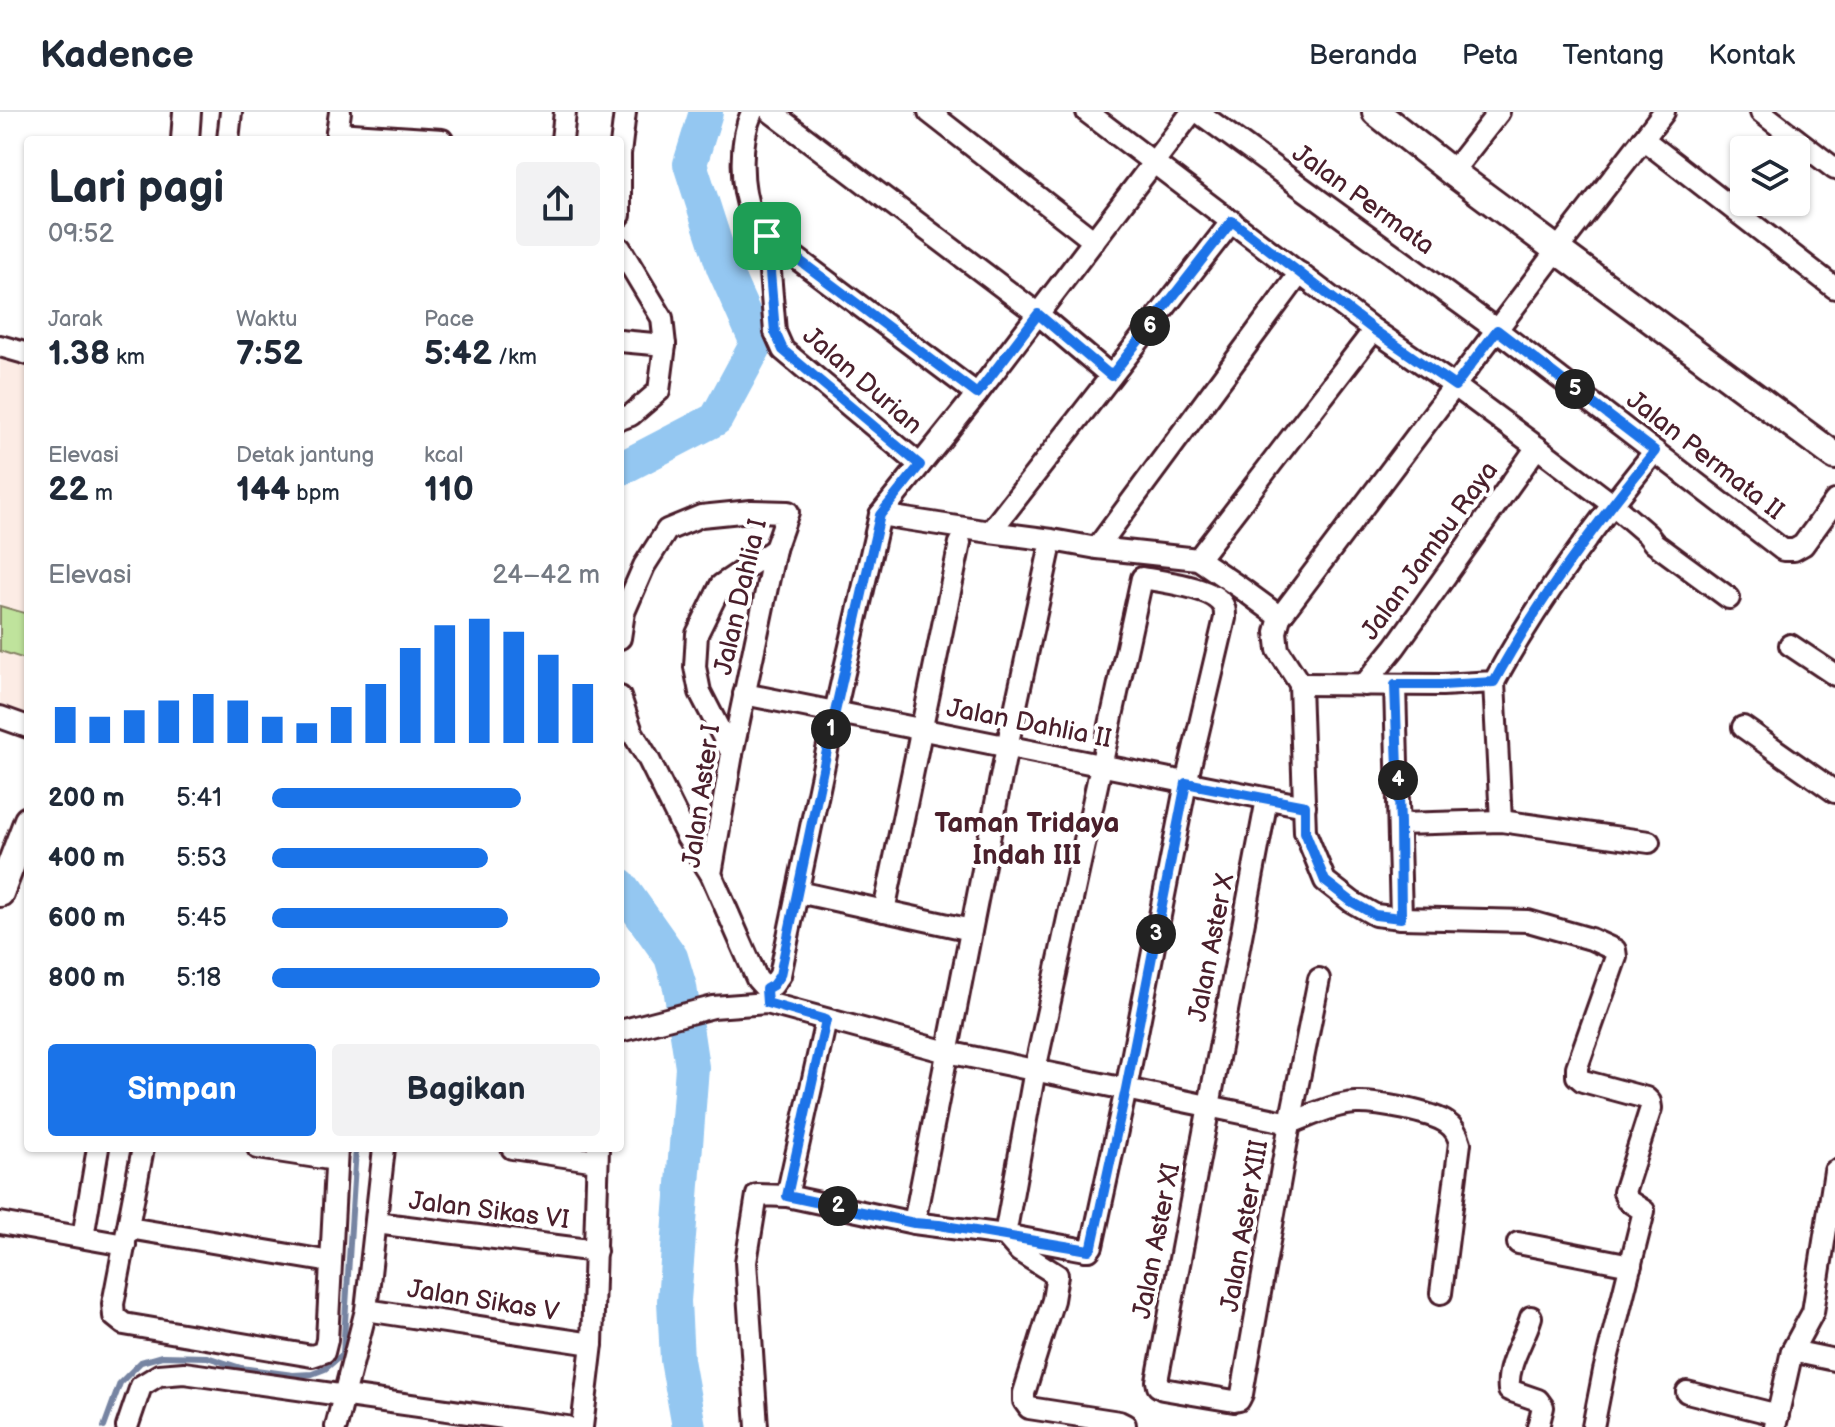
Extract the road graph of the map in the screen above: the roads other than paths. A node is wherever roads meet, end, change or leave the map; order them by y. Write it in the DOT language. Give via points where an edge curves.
graph roads {
  1 [pos="187,112"];
  2 [pos="231,112"];
  3 [pos="565,112"];
  4 [pos="625,112"];
  5 [pos="752,112"];
  6 [pos="771,112"];
  7 [pos="929,112"];
  8 [pos="1087,112"];
  9 [pos="1195,112"];
  10 [pos="1376,112"];
  11 [pos="1397,112"];
  12 [pos="1499,112"];
  13 [pos="1664,112"];
  14 [pos="1761,112"];
  15 [pos="338,128"];
  16 [pos="185,136"];
  17 [pos="228,136"];
  18 [pos="407,136"];
  19 [pos="562,136"];
  20 [pos="622,136"];
  21 [pos="1643,139"];
  22 [pos="1154,162"];
  23 [pos="1456,167"];
  24 [pos="1835,169"];
  25 [pos="1232,221"];
  26 [pos="767,236"];
  27 [pos="1094,241"];
  28 [pos="1561,245"];
  29 [pos="624,255"];
  30 [pos="1300,273"];
  31 [pos="1835,288"];
  32 [pos="1038,314"];
  33 [pos="1374,330"];
  34 [pos="1497,330"];
  35 [pos="624,341"];
  36 [pos="665,345"];
  37 [pos="0,346"];
  38 [pos="24,353"];
  39 [pos="1710,354"];
  40 [pos="1111,376"];
  41 [pos="1455,386"];
  42 [pos="977,394"];
  43 [pos="624,418"];
  44 [pos="1835,437"];
  45 [pos="1537,447"];
  46 [pos="1655,451"];
  47 [pos="1835,456"];
  48 [pos="920,465"];
  49 [pos="1835,501"];
  50 [pos="1612,504"];
  51 [pos="880,515"];
  52 [pos="990,532"];
  53 [pos="960,543"];
  54 [pos="1097,548"];
  55 [pos="775,549"];
  56 [pos="1049,553"];
  57 [pos="1198,559"];
  58 [pos="1729,598"];
  59 [pos="624,612"];
  60 [pos="1280,617"];
  61 [pos="1790,645"];
  62 [pos="1835,675"];
  63 [pos="1494,682"];
  64 [pos="1300,684"];
  65 [pos="1364,685"];
  66 [pos="1395,685"];
  67 [pos="744,694"];
  68 [pos="624,709"];
  69 [pos="835,712"];
  70 [pos="0,717"];
  71 [pos="24,726"];
  72 [pos="1743,727"];
  73 [pos="922,730"];
  74 [pos="1007,747"];
  75 [pos="732,754"];
  76 [pos="1102,765"];
  77 [pos="1186,783"];
  78 [pos="1835,792"];
  79 [pos="1267,799"];
  80 [pos="1305,806"];
  81 [pos="1501,821"];
  82 [pos="1400,824"];
  83 [pos="24,830"];
  84 [pos="1649,842"];
  85 [pos="711,874"];
  86 [pos="798,892"];
  87 [pos="0,893"];
  88 [pos="884,911"];
  89 [pos="1401,918"];
  90 [pos="971,930"];
  91 [pos="1319,979"];
  92 [pos="767,996"];
  93 [pos="826,1020"];
  94 [pos="624,1030"];
  95 [pos="947,1052"];
  96 [pos="1035,1070"];
  97 [pos="1126,1089"];
  98 [pos="1208,1106"];
  99 [pos="1290,1123"];
  100 [pos="97,1152"];
  101 [pos="142,1152"];
  102 [pos="310,1152"];
  103 [pos="384,1152"];
  104 [pos="561,1152"];
  105 [pos="336,1154"];
  106 [pos="598,1155"];
  107 [pos="1835,1171"];
  108 [pos="787,1196"];
  109 [pos="0,1223"];
  110 [pos="376,1223"];
  111 [pos="914,1223"];
  112 [pos="1830,1230"];
  113 [pos="1005,1235"];
  114 [pos="127,1236"];
  115 [pos="83,1237"];
  116 [pos="1518,1243"];
  117 [pos="596,1251"];
  118 [pos="331,1262"];
  119 [pos="1631,1265"];
  120 [pos="1441,1293"];
  121 [pos="366,1310"];
  122 [pos="1531,1317"];
  123 [pos="592,1344"];
  124 [pos="1792,1351"];
  125 [pos="1835,1360"];
  126 [pos="1158,1386"];
  127 [pos="1687,1392"];
  128 [pos="343,1395"];
  129 [pos="1777,1421"];
  130 [pos="127,1427"];
  131 [pos="336,1427"];
  132 [pos="567,1427"];
  133 [pos="582,1427"];
  134 [pos="757,1427"];
  135 [pos="1125,1427"];
  136 [pos="1538,1427"];
  137 [pos="1593,1427"];
  1 -- 16 [label="street"];
  2 -- 17 [label="street"];
  3 -- 19 [label="street"];
  4 -- 20 [label="street"];
  5 -- 26 [label="street" via="742,175 753,219"];
  6 -- 32 [label="street"];
  7 -- 27 [label="street"];
  8 -- 22 [label="street"];
  9 -- 22 [label="street"];
  9 -- 34 [label="street, Jalan Permata"];
  10 -- 23 [label="street"];
  11 -- 23 [label="street"];
  12 -- 23 [label="street"];
  13 -- 21 [label="street"];
  14 -- 24 [label="street"];
  15 -- 18 [label="street"];
  21 -- 28 [label="street"];
  21 -- 31 [label="street"];
  22 -- 25 [label="street"];
  22 -- 27 [label="street"];
  23 -- 28 [label="street"];
  25 -- 30 [label="street"];
  25 -- 40 [label="street"];
  26 -- 42 [label="street"];
  26 -- 48 [label="street, Jalan Durian" via="775,332 783,350"];
  27 -- 32 [label="street"];
  28 -- 34 [label="street"];
  28 -- 39 [label="street"];
  29 -- 36 [label="street" via="662,318"];
  30 -- 33 [label="street"];
  30 -- 54 [label="street"];
  32 -- 40 [label="street"];
  32 -- 42 [label="street"];
  33 -- 41 [label="street"];
  33 -- 57 [label="street"];
  34 -- 41 [label="street"];
  34 -- 46 [label="street, Jalan Permata II"];
  35 -- 36 [label="street"];
  36 -- 43 [label="street" via="659,391"];
  37 -- 38 [label="street"];
  39 -- 44 [label="street"];
  39 -- 47 [label="street"];
  40 -- 52 [label="street"];
  41 -- 45 [label="street"];
  41 -- 60 [label="street"];
  42 -- 48 [label="street"];
  45 -- 50 [label="street"];
  45 -- 65 [label="street, Jalan Jambu Raya"];
  46 -- 49 [label="street, Jalan Permata II" via="1783,550 1803,545"];
  46 -- 50 [label="street"];
  48 -- 51 [label="street"];
  50 -- 58 [label="street" via="1654,543"];
  50 -- 63 [label="street"];
  51 -- 52 [label="street"];
  51 -- 69 [label="street"];
  52 -- 54 [label="street"];
  53 -- 73 [label="street"];
  54 -- 57 [label="street"];
  55 -- 59 [label="street, Jalan Dahlia I" via="788,512 701,516 667,530"];
  55 -- 67 [label="street, Jalan Dahlia I"];
  55 -- 75 [label="street" via="721,585 697,634 700,692"];
  56 -- 74 [label="street"];
  57 -- 60 [label="street"];
  60 -- 64 [label="street" via="1278,650"];
  61 -- 62 [label="street"];
  63 -- 66 [label="street"];
  63 -- 81 [label="street"];
  64 -- 65 [label="street"];
  64 -- 80 [label="street"];
  65 -- 66 [label="street"];
  66 -- 82 [label="street"];
  67 -- 69 [label="street, Jalan Dahlia II"];
  67 -- 75 [label="street, Jalan Aster I"];
  68 -- 85 [label="street" via="687,837"];
  69 -- 73 [label="street, Jalan Dahlia II"];
  69 -- 86 [label="street"];
  70 -- 71 [label="street"];
  72 -- 78 [label="street"];
  73 -- 74 [label="street, Jalan Dahlia II"];
  73 -- 88 [label="street"];
  74 -- 76 [label="street, Jalan Dahlia II"];
  74 -- 90 [label="street"];
  75 -- 85 [label="street, Jalan Aster I"];
  76 -- 77 [label="street, Jalan Dahlia II"];
  76 -- 77 [label="street" via="1142,578 1176,584 1213,595 1225,609"];
  76 -- 96 [label="street"];
  77 -- 79 [label="street, Jalan Dahlia II"];
  77 -- 97 [label="street"];
  79 -- 80 [label="street, Jalan Dahlia II"];
  79 -- 98 [label="street, Jalan Aster X"];
  80 -- 89 [label="street" via="1305,832 1325,881 1375,915"];
  81 -- 82 [label="street"];
  81 -- 84 [label="street"];
  82 -- 89 [label="street"];
  83 -- 87 [label="street"];
  85 -- 92 [label="street, Jalan Aster I"];
  86 -- 88 [label="street"];
  86 -- 92 [label="street" via="780,975"];
  88 -- 90 [label="street"];
  89 -- 119 [label="street" via="1528,921 1615,950 1577,1076 1650,1102 1624,1192 1644,1211"];
  90 -- 95 [label="street"];
  91 -- 99 [label="street, Jalan Aster XIII"];
  92 -- 93 [label="street"];
  92 -- 94 [label="street"];
  93 -- 95 [label="street"];
  93 -- 108 [label="street"];
  95 -- 96 [label="street"];
  95 -- 111 [label="street"];
  96 -- 97 [label="street"];
  96 -- 113 [label="street"];
  97 -- 98 [label="street"];
  97 -- 113 [label="street" via="1089,1250"];
  98 -- 99 [label="street"];
  98 -- 126 [label="street, Jalan Aster XI"];
  99 -- 120 [label="street" via="1356,1103 1406,1109 1454,1128 1460,1143"];
  99 -- 126 [label="street, Jalan Aster XIII" via="1239,1400"];
  100 -- 115 [label="street"];
  101 -- 114 [label="street"];
  102 -- 105 [label="street"];
  103 -- 110 [label="street"];
  104 -- 106 [label="street"];
  105 -- 118 [label="street"];
  106 -- 117 [label="street"];
  107 -- 112 [label="street"];
  108 -- 111 [label="street"];
  108 -- 134 [label="street" via="757,1195 746,1262"];
  109 -- 115 [label="street"];
  110 -- 117 [label="street, Jalan Sikas VI"];
  110 -- 121 [label="street"];
  111 -- 113 [label="street"];
  112 -- 124 [label="street" via="1813,1312"];
  113 -- 135 [label="street" via="1019,1251 1057,1275 1024,1401 1029,1408"];
  114 -- 115 [label="street"];
  114 -- 118 [label="street"];
  114 -- 118 [label="street" via="113,1304 114,1316 124,1324 312,1356 324,1352 327,1340"];
  116 -- 119 [label="street"];
  117 -- 123 [label="street"];
  119 -- 137 [label="street"];
  121 -- 123 [label="street, Jalan Sikas V"];
  121 -- 128 [label="street"];
  122 -- 136 [label="street" via="1508,1378 1509,1390 1538,1400 1543,1407"];
  123 -- 133 [label="street"];
  124 -- 125 [label="street"];
  124 -- 129 [label="street"];
  127 -- 129 [label="street"];
  128 -- 130 [label="street" via="184,1373 159,1375 141,1386"];
  128 -- 131 [label="street"];
  128 -- 132 [label="street"];
}
